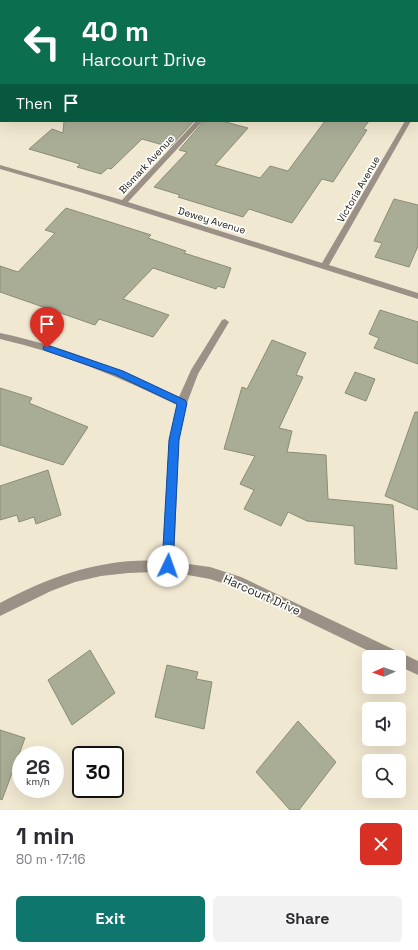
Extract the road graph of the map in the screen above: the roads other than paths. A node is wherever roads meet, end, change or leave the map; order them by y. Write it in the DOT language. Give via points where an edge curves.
graph roads {
  1 [pos="199,122"];
  2 [pos="407,122"];
  3 [pos="0,167"];
  4 [pos="122,203"];
  5 [pos="324,266"];
  6 [pos="418,296"];
  7 [pos="225,322"];
  8 [pos="0,336"];
  9 [pos="182,403"];
  10 [pos="168,566"];
  11 [pos="0,610"];
  12 [pos="380,650"];
  13 [pos="406,662"];
  14 [pos="418,668"];
  1 -- 4 [label="street, Bismark Avenue"];
  2 -- 5 [label="street, Victoria Avenue"];
  3 -- 4 [label="street, Dewey Avenue"];
  4 -- 5 [label="street, Dewey Avenue"];
  5 -- 6 [label="street, Dewey Avenue"];
  7 -- 9 [label="street" via="194,373"];
  8 -- 9 [label="street" via="62,352 112,370"];
  9 -- 10 [label="street" via="174,440"];
  10 -- 11 [label="street, Harcourt Drive" via="119,567 68,578 25,594"];
  10 -- 12 [label="street, Harcourt Drive" via="211,573 249,586"];
  13 -- 14 [label="street"];
}
